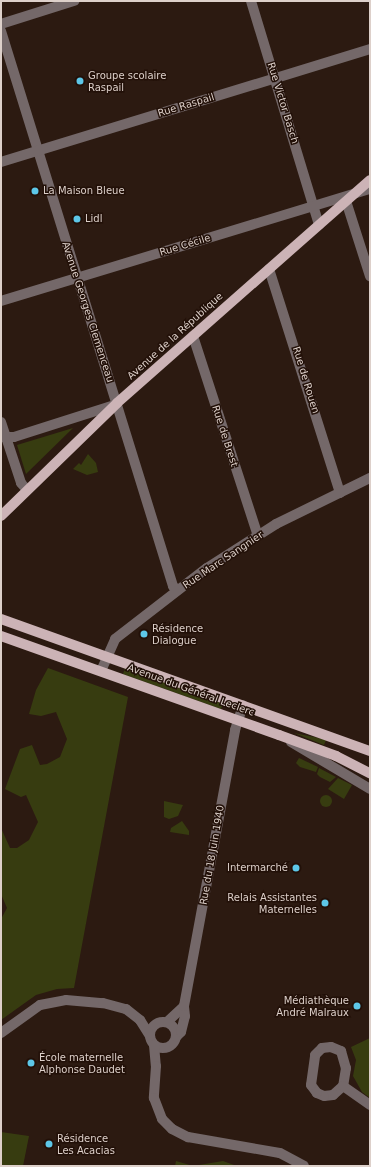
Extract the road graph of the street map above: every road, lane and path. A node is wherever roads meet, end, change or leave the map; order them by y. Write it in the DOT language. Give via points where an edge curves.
graph roads {
  1 [pos="74,1"];
  2 [pos="251,1"];
  3 [pos="1,24"];
  4 [pos="1,31"];
  5 [pos="370,49"];
  6 [pos="276,78"];
  7 [pos="38,150"];
  8 [pos="1,162"];
  9 [pos="370,180"];
  10 [pos="370,189"];
  11 [pos="350,197"];
  12 [pos="314,205"];
  13 [pos="319,225"];
  14 [pos="269,268"];
  15 [pos="370,276"];
  16 [pos="77,278"];
  17 [pos="1,301"];
  18 [pos="193,336"];
  19 [pos="117,403"];
  20 [pos="1,422"];
  21 [pos="3,436"];
  22 [pos="370,478"];
  23 [pos="27,490"];
  24 [pos="340,493"];
  25 [pos="1,516"];
  26 [pos="258,536"];
  27 [pos="177,591"];
  28 [pos="1,619"];
  29 [pos="17,625"];
  30 [pos="2,638"];
  31 [pos="106,656"];
  32 [pos="101,671"];
  33 [pos="243,705"];
  34 [pos="239,721"];
  35 [pos="281,736"];
  36 [pos="370,751"];
  37 [pos="370,773"];
  38 [pos="370,789"];
  39 [pos="184,1006"];
  40 [pos="140,1020"];
  41 [pos="166,1022"];
  42 [pos="156,1024"];
  43 [pos="1,1033"];
  44 [pos="176,1037"];
  45 [pos="152,1040"];
  46 [pos="167,1047"];
  47 [pos="156,1066"];
  48 [pos="344,1086"];
  49 [pos="370,1105"];
  50 [pos="304,1166"];
  1 -- 3 [label="street"];
  2 -- 6 [label="street, Rue Victor Basch"];
  4 -- 7 [label="street, Avenue Georges Clemenceau"];
  5 -- 6 [label="street, Rue Raspail"];
  6 -- 7 [label="street, Rue Raspail"];
  6 -- 12 [label="street, Rue Victor Basch"];
  7 -- 8 [label="street, Rue Raspail"];
  7 -- 16 [label="street, Avenue Georges Clemenceau"];
  9 -- 11 [label="main road, Avenue de la République"];
  10 -- 11 [label="street, Rue Cécile"];
  11 -- 12 [label="street, Rue Cécile"];
  11 -- 13 [label="main road, Avenue de la République"];
  11 -- 15 [label="street"];
  12 -- 13 [label="street, Rue Victor Basch"];
  12 -- 16 [label="street, Rue Cécile"];
  13 -- 14 [label="main road, Avenue de la République"];
  14 -- 18 [label="main road, Avenue de la République"];
  14 -- 24 [label="street, Rue de Rouen"];
  16 -- 17 [label="street, Rue Cécile"];
  16 -- 19 [label="street, Avenue Georges Clemenceau"];
  18 -- 19 [label="main road, Avenue de la République"];
  18 -- 26 [label="street, Rue de Brest"];
  19 -- 21 [label="street" via="103,411 14,437"];
  19 -- 23 [label="main road, Avenue de la République"];
  19 -- 27 [label="street, Avenue Georges Clemenceau" via="172,586"];
  20 -- 21 [label="street"];
  21 -- 23 [label="street" via="21,483"];
  22 -- 24 [label="street, Rue Marc Sangnier"];
  23 -- 25 [label="main road, Avenue de la République"];
  24 -- 26 [label="street, Rue Marc Sangnier"];
  26 -- 27 [label="street, Rue Marc Sangnier"];
  27 -- 31 [label="street, Rue Marc Sangnier" via="115,639"];
  28 -- 29 [label="main road, Avenue du Général Leclerc"];
  29 -- 30 [label="main road" via="8,630"];
  29 -- 31 [label="main road, Avenue du Général Leclerc"];
  30 -- 32 [label="main road, Avenue du Général Leclerc"];
  31 -- 32 [label="street, Rue Marc Sangnier"];
  31 -- 33 [label="main road, Avenue du Général Leclerc"];
  32 -- 34 [label="main road, Avenue du Général Leclerc"];
  33 -- 34 [label="street, Rue du 18 Juin 1940"];
  33 -- 36 [label="main road, Avenue du Général Leclerc"];
  34 -- 35 [label="main road, Avenue du Général Leclerc"];
  34 -- 39 [label="street, Rue du 18 Juin 1940"];
  35 -- 37 [label="main road, Avenue du Général Leclerc" via="336,756"];
  35 -- 38 [label="street"];
  39 -- 41 [label="street"];
  39 -- 44 [label="street, Rue du 18 Juin 1940" via="181,1032"];
  40 -- 42 [label="street"];
  40 -- 43 [label="street" via="126,1009 103,1002 53,1001 36,1007"];
  40 -- 45 [label="street"];
  41 -- 42 [label="street"];
  41 -- 44 [label="street" via="175,1030"];
  42 -- 45 [label="street"];
  44 -- 46 [label="street"];
  45 -- 46 [label="street"];
  45 -- 47 [label="street"];
  46 -- 47 [label="street"];
  47 -- 50 [label="street" via="154,1098 162,1120 172,1129 188,1137 280,1154"];
  48 -- 48 [label="street" via="346,1068 341,1050 322,1048 315,1055 311,1085 317,1093 324,1096 333,1095"];
  48 -- 49 [label="street"];
}
